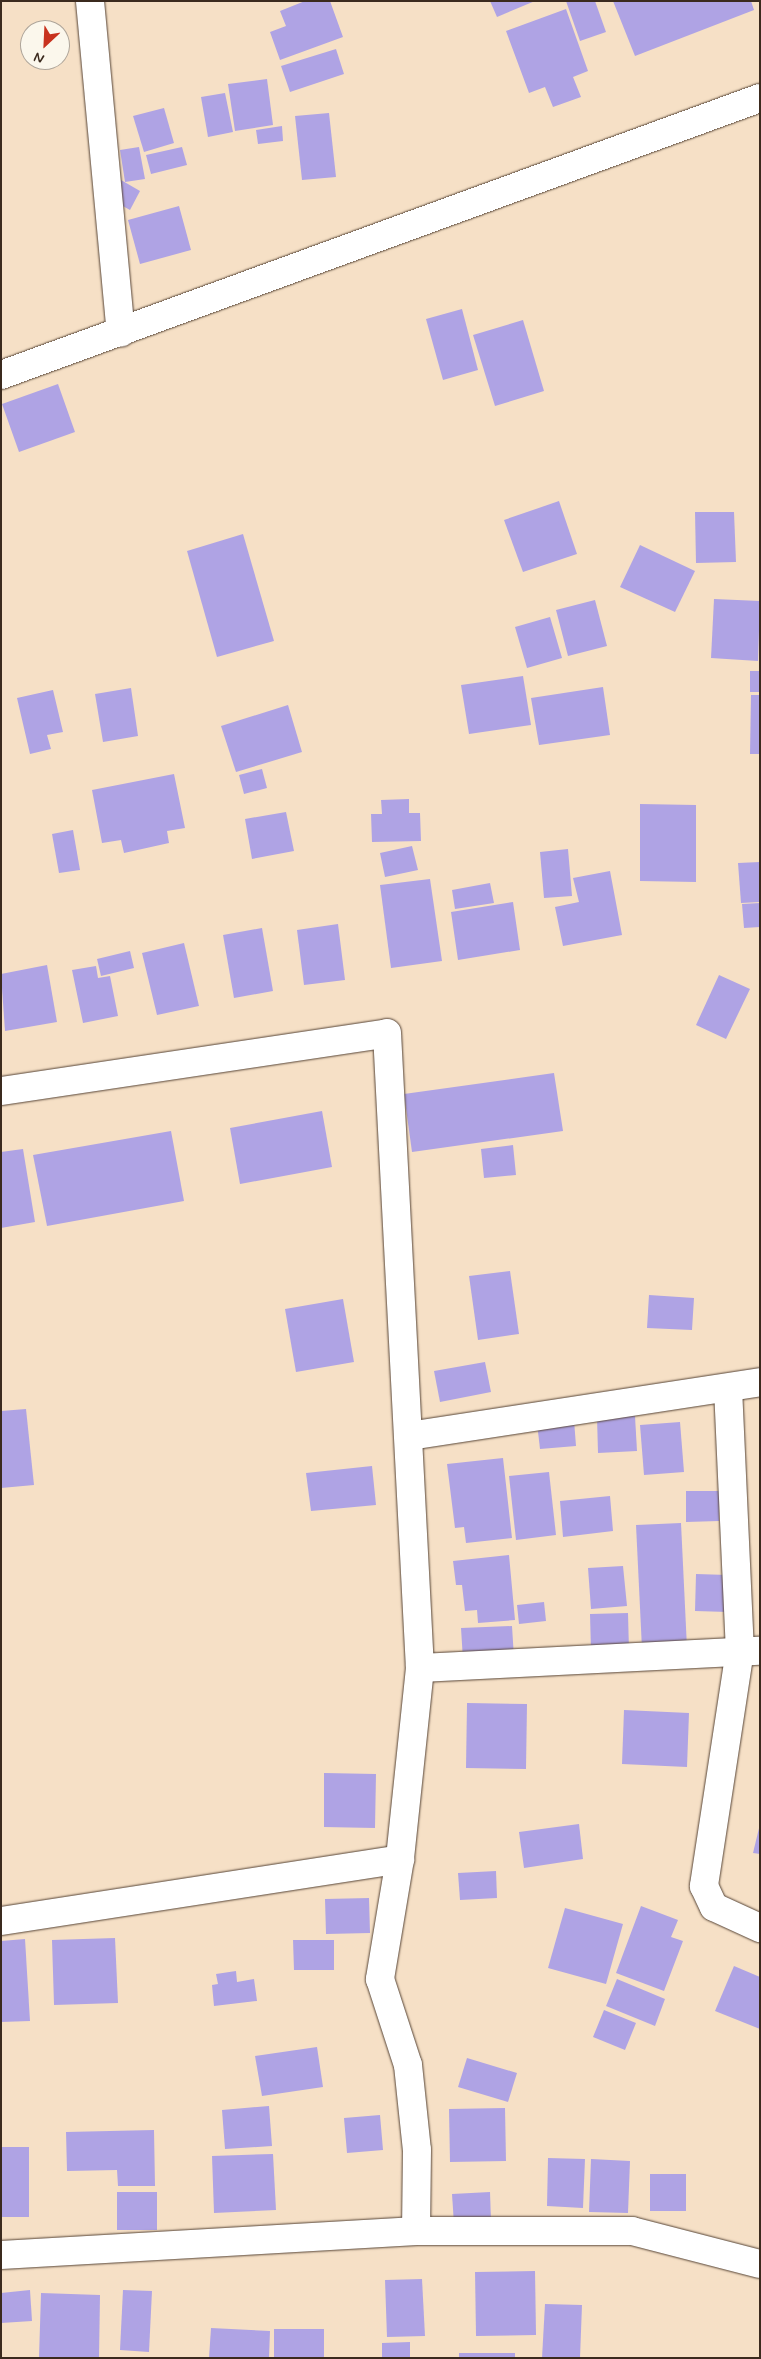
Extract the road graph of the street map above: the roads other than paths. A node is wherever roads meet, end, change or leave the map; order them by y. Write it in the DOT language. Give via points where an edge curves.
graph roads {
  1 [pos="90,1"];
  2 [pos="760,98"];
  3 [pos="121,334"];
  4 [pos="1,375"];
  5 [pos="1,1091"];
  6 [pos="760,1382"];
  7 [pos="728,1388"];
  8 [pos="409,1436"];
  9 [pos="750,1650"];
  10 [pos="420,1668"];
  11 [pos="400,1858"];
  12 [pos="1,1921"];
  13 [pos="760,1928"];
  14 [pos="416,2231"];
  15 [pos="1,2255"];
  16 [pos="760,2264"];
  1 -- 3 [label="street"];
  2 -- 3 [label="street"];
  3 -- 4 [label="street"];
  5 -- 8 [label="street" via="387,1033"];
  6 -- 7 [label="street"];
  7 -- 8 [label="street"];
  7 -- 9 [label="street"];
  8 -- 10 [label="street"];
  9 -- 10 [label="street"];
  9 -- 13 [label="street" via="704,1886 714,1908"];
  10 -- 11 [label="street"];
  11 -- 12 [label="street"];
  11 -- 14 [label="street" via="380,1980 408,2065 417,2150"];
  14 -- 15 [label="street"];
  14 -- 16 [label="street" via="632,2231"];
}
